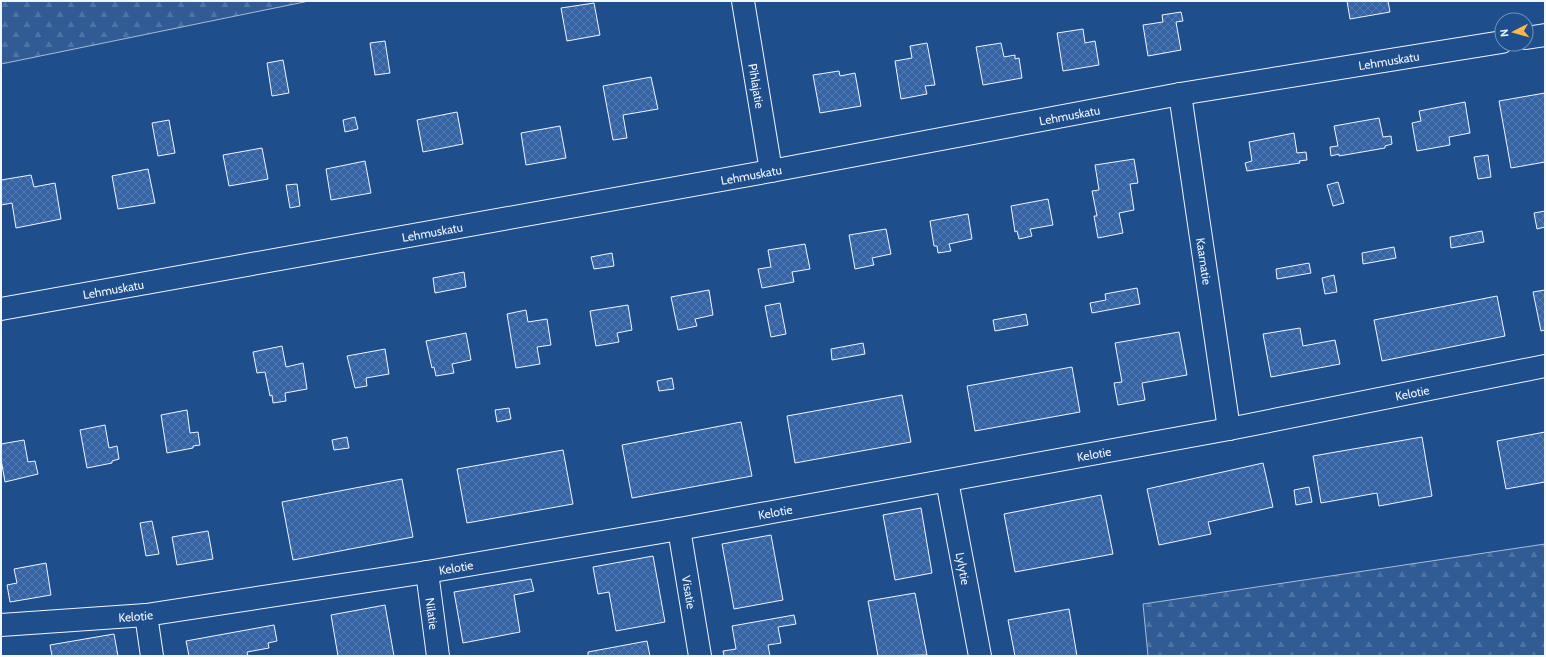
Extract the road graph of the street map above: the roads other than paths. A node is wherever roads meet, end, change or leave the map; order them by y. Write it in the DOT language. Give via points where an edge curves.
graph roads {
  1 [pos="743,1"];
  2 [pos="1545,35"];
  3 [pos="1534,37"];
  4 [pos="1494,43"];
  5 [pos="1180,94"];
  6 [pos="771,171"];
  7 [pos="1,309"];
  8 [pos="1545,366"];
  9 [pos="1229,429"];
  10 [pos="947,480"];
  11 [pos="679,529"];
  12 [pos="427,572"];
  13 [pos="146,615"];
  14 [pos="1,625"];
  15 [pos="152,656"];
  16 [pos="438,656"];
  17 [pos="700,656"];
  18 [pos="980,656"];
  1 -- 6 [label="street, Pihlajatie"];
  2 -- 3 [label="street"];
  4 -- 5 [label="street, Lehmuskatu"];
  5 -- 6 [label="street, Lehmuskatu"];
  5 -- 9 [label="street, Kaarnatie"];
  6 -- 7 [label="street, Lehmuskatu"];
  8 -- 9 [label="street, Kelotie"];
  9 -- 10 [label="street, Kelotie"];
  10 -- 11 [label="street, Kelotie"];
  10 -- 18 [label="street, Lylytie"];
  11 -- 12 [label="street, Kelotie"];
  11 -- 17 [label="street, Visatie"];
  12 -- 13 [label="street, Kelotie"];
  12 -- 16 [label="street, Nilatie"];
  13 -- 14 [label="street, Kelotie"];
  13 -- 15 [label="street"];
}
